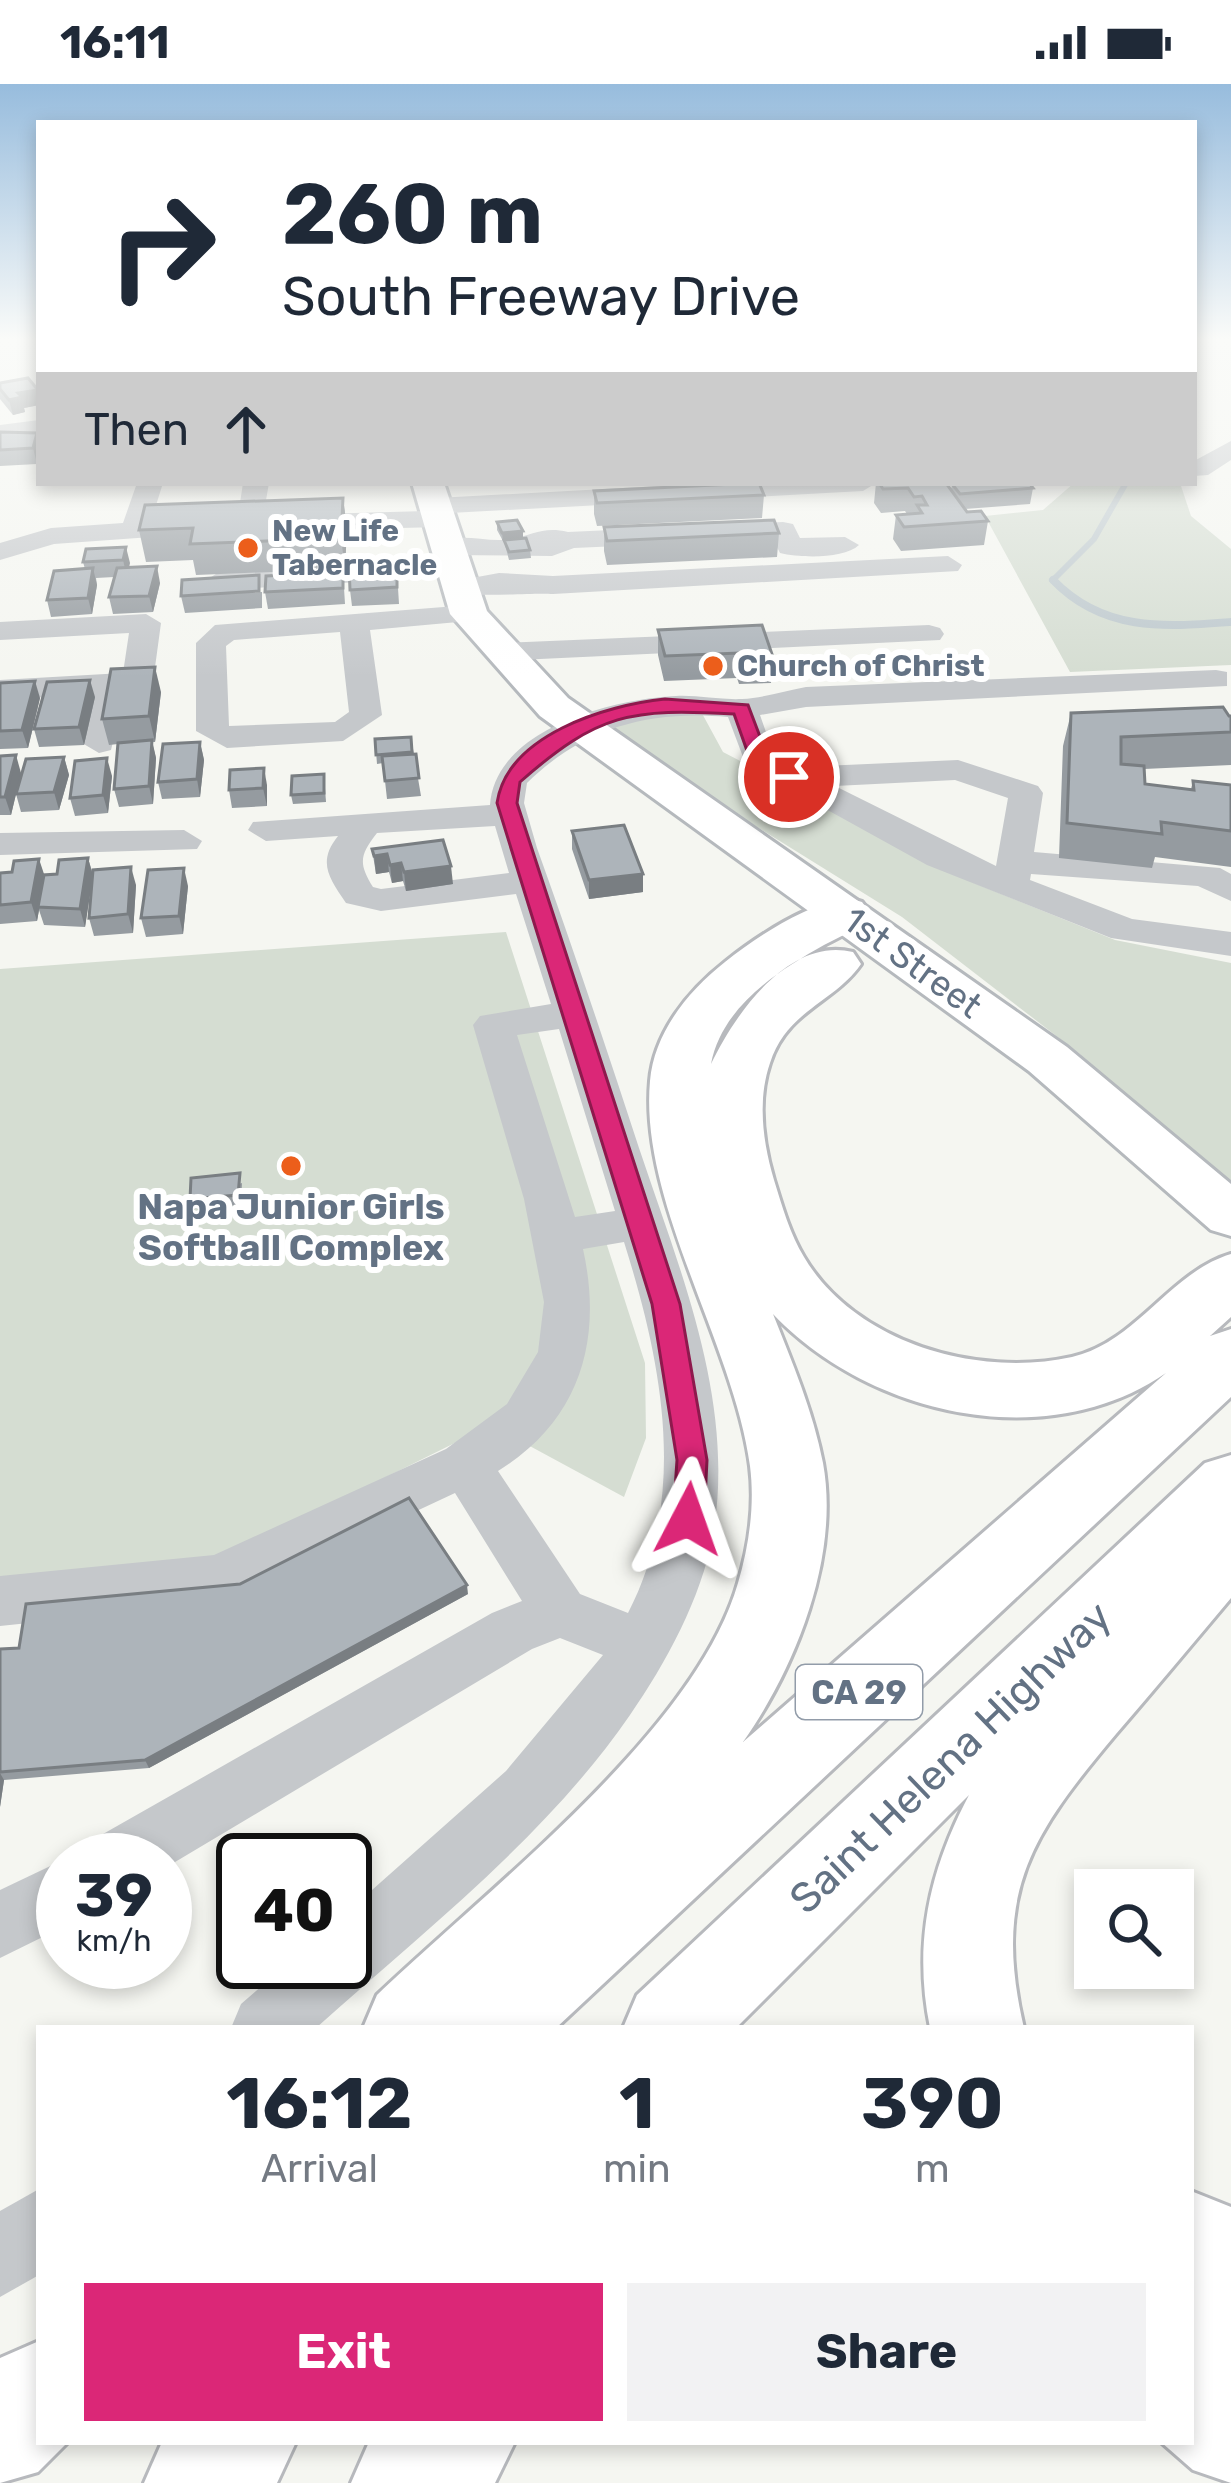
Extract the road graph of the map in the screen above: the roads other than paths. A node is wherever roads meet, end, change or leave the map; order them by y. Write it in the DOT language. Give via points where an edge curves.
graph roads {
  1 [pos="1225,453"];
  2 [pos="1199,469"];
  3 [pos="149,486"];
  4 [pos="256,486"];
  5 [pos="580,491"];
  6 [pos="867,496"];
  7 [pos="251,523"];
  8 [pos="135,527"];
  9 [pos="784,530"];
  10 [pos="888,543"];
  11 [pos="448,547"];
  12 [pos="0,552"];
  13 [pos="948,565"];
  14 [pos="218,581"];
  15 [pos="553,584"];
  16 [pos="112,586"];
  17 [pos="354,623"];
  18 [pos="102,626"];
  19 [pos="7,631"];
  20 [pos="563,634"];
  21 [pos="928,634"];
  22 [pos="789,640"];
  23 [pos="500,652"];
  24 [pos="0,668"];
  25 [pos="1216,680"];
  26 [pos="111,684"];
  27 [pos="0,690"];
  28 [pos="679,705"];
  29 [pos="742,709"];
  30 [pos="582,728"];
  31 [pos="99,743"];
  32 [pos="789,777"];
  33 [pos="510,814"];
  34 [pos="366,824"];
  35 [pos="266,830"];
  36 [pos="184,841"];
  37 [pos="0,844"];
  38 [pos="1013,873"];
  39 [pos="530,880"];
  40 [pos="1231,890"];
  41 [pos="863,926"];
  42 [pos="1231,944"];
  43 [pos="576,1015"];
  44 [pos="1218,1202"];
  45 [pos="641,1222"];
  46 [pos="554,1237"];
  47 [pos="1231,1278"];
  48 [pos="1231,1356"];
  49 [pos="465,1463"];
  50 [pos="1231,1485"];
  51 [pos="1231,1544"];
  52 [pos="0,1601"];
  53 [pos="560,1612"];
  54 [pos="639,1643"];
  55 [pos="164,1833"];
  56 [pos="36,1906"];
  57 [pos="0,1925"];
  58 [pos="372,1932"];
  59 [pos="309,1989"];
  60 [pos="268,2025"];
  61 [pos="413,2025"];
  62 [pos="490,2025"];
  63 [pos="673,2025"];
  64 [pos="975,2025"];
  65 [pos="36,2229"];
  66 [pos="1194,2243"];
  67 [pos="1231,2258"];
  68 [pos="0,2260"];
  69 [pos="1194,2331"];
  70 [pos="1231,2353"];
  71 [pos="36,2398"];
  72 [pos="1194,2400"];
  73 [pos="1231,2432"];
  74 [pos="0,2434"];
  75 [pos="36,2440"];
  76 [pos="239,2445"];
  77 [pos="456,2445"];
  78 [pos="0,2474"];
  79 [pos="199,2483"];
  80 [pos="406,2483"];
  1 -- 2 [label="street"];
  3 -- 8 [label="street"];
  4 -- 7 [label="street"];
  5 -- 6 [label="street"];
  5 -- 11 [label="street"];
  6 -- 9 [label="street" via="776,513"];
  7 -- 8 [label="street"];
  7 -- 11 [label="street"];
  8 -- 12 [label="street" via="51,536"];
  9 -- 10 [label="street" via="790,547"];
  9 -- 11 [label="street" via="568,540 552,548"];
  11 -- 14 [label="street"];
  11 -- 15 [label="street" via="500,582"];
  11 -- 17 [label="street"];
  11 -- 23 [label="main road, 1st Street"];
  13 -- 15 [label="street"];
  15 -- 20 [label="street"];
  16 -- 18 [label="street"];
  17 -- 17 [label="street" via="226,631 211,643 213,731 227,738 343,731 366,715"];
  18 -- 19 [label="street"];
  18 -- 26 [label="street" via="146,623 137,682"];
  19 -- 24 [label="street"];
  21 -- 22 [label="street"];
  22 -- 23 [label="street"];
  22 -- 28 [label="street" via="806,682 697,691"];
  23 -- 30 [label="main road, 1st Street"];
  25 -- 29 [label="street" via="806,697"];
  26 -- 27 [label="street"];
  26 -- 31 [label="street"];
  28 -- 29 [label="street"];
  28 -- 30 [label="street" via="623,709"];
  29 -- 32 [label="street" via="758,758"];
  30 -- 33 [label="street" via="510,781"];
  30 -- 41 [label="main road, 1st Street"];
  32 -- 38 [label="street" via="940,857"];
  32 -- 38 [label="street" via="958,770 1026,793"];
  33 -- 34 [label="street"];
  33 -- 39 [label="street"];
  34 -- 35 [label="street"];
  34 -- 39 [label="street" via="343,853 359,895"];
  36 -- 37 [label="street"];
  38 -- 40 [label="street" via="1208,877"];
  38 -- 42 [label="street" via="1125,930"];
  39 -- 43 [label="street"];
  41 -- 44 [label="main road, 1st Street" via="1086,1088"];
  41 -- 47 [label="highway" via="764,1016 731,1088 742,1181 758,1230 781,1275 818,1318 869,1353 923,1375 1045,1388 1116,1369"];
  41 -- 61 [label="highway" via="790,941 726,988 685,1046 678,1078 687,1155 788,1466 784,1549 761,1629 687,1756"];
  43 -- 45 [label="street"];
  43 -- 46 [label="street" via="494,1025"];
  45 -- 46 [label="street"];
  45 -- 54 [label="street" via="680,1364 692,1460 679,1559"];
  46 -- 49 [label="street" via="569,1306 542,1398 501,1446"];
  48 -- 62 [label="highway, CA 29"];
  49 -- 52 [label="street" via="220,1580"];
  49 -- 53 [label="street"];
  50 -- 63 [label="highway, Saint Helena Highway / CA 29"];
  51 -- 64 [label="highway" via="1025,1778 993,1832 964,1933"];
  53 -- 54 [label="street"];
  53 -- 55 [label="street" via="512,1631"];
  54 -- 58 [label="street" via="602,1705 545,1771"];
  56 -- 57 [label="street"];
  59 -- 60 [label="street"];
  65 -- 68 [label="street"];
  66 -- 67 [label="highway"];
  69 -- 70 [label="highway"];
  71 -- 74 [label="highway"];
  72 -- 73 [label="highway"];
  75 -- 78 [label="highway"];
  76 -- 79 [label="highway"];
  77 -- 80 [label="highway"];
}
